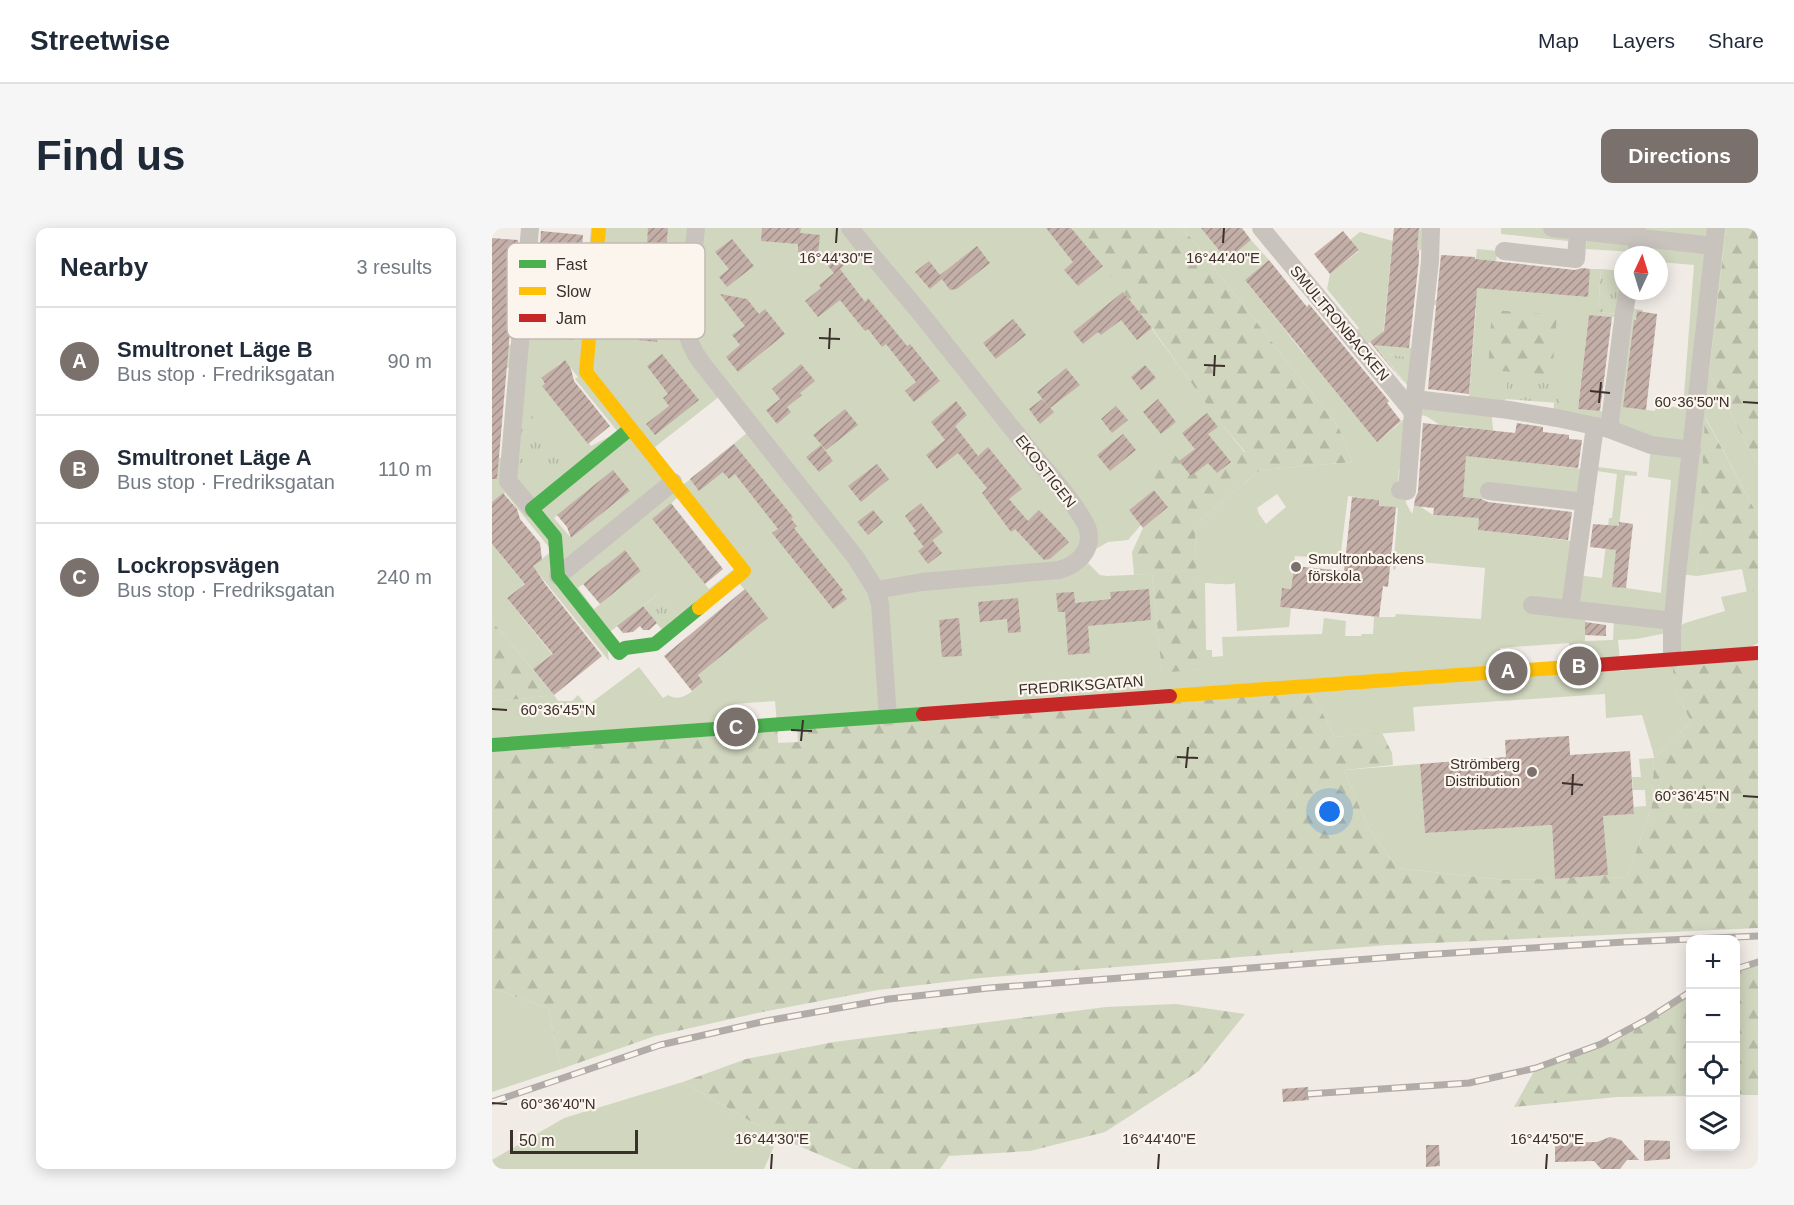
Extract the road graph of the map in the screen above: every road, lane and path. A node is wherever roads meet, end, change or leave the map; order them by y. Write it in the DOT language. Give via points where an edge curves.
graph roads {
  1 [pos="530,228"];
  2 [pos="599,228"];
  3 [pos="696,228"];
  4 [pos="850,228"];
  5 [pos="1431,228"];
  6 [pos="1552,228"];
  7 [pos="1268,230"];
  8 [pos="1578,230"];
  9 [pos="1597,230"];
  10 [pos="1715,237"];
  11 [pos="1637,240"];
  12 [pos="529,243"];
  13 [pos="598,243"];
  14 [pos="694,243"];
  15 [pos="1504,251"];
  16 [pos="1626,300"];
  17 [pos="520,339"];
  18 [pos="589,339"];
  19 [pos="688,339"];
  20 [pos="1414,405"];
  21 [pos="1602,427"];
  22 [pos="630,429"];
  23 [pos="1692,450"];
  24 [pos="673,482"];
  25 [pos="1400,490"];
  26 [pos="1489,491"];
  27 [pos="1585,502"];
  28 [pos="532,509"];
  29 [pos="558,576"];
  30 [pos="876,590"];
  31 [pos="1532,605"];
  32 [pos="1570,609"];
  33 [pos="1673,621"];
  34 [pos="1758,643"];
  35 [pos="1758,652"];
  36 [pos="1672,659"];
  37 [pos="888,717"];
  38 [pos="492,745"];
  1 -- 12 [label="street"];
  2 -- 13 [label="street"];
  3 -- 14 [label="street"];
  4 -- 30 [label="street, EKOSTIGEN" via="1039,462 1088,531 1084,554 1070,567"];
  5 -- 20 [label="street"];
  6 -- 8 [label="street"];
  7 -- 20 [label="street, SMULTRONBACKEN"];
  8 -- 9 [label="street"];
  8 -- 15 [label="street" via="1576,259"];
  9 -- 11 [label="street"];
  10 -- 11 [label="street"];
  10 -- 23 [label="street"];
  16 -- 21 [label="street"];
  17 -- 28 [label="street" via="508,481"];
  18 -- 22 [label="street" via="586,372"];
  19 -- 30 [label="street" via="701,363 856,558"];
  20 -- 21 [label="street" via="1509,410"];
  20 -- 25 [label="street" via="1407,491"];
  21 -- 23 [label="street" via="1651,445"];
  21 -- 27 [label="street"];
  22 -- 24 [label="street"];
  22 -- 28 [label="street"];
  23 -- 33 [label="street"];
  24 -- 29 [label="street"];
  24 -- 29 [label="street" via="744,571 660,640 619,653"];
  26 -- 27 [label="street"];
  27 -- 32 [label="street"];
  28 -- 29 [label="street" via="555,537"];
  30 -- 37 [label="street" via="882,620"];
  31 -- 32 [label="street"];
  32 -- 33 [label="street"];
  33 -- 36 [label="street"];
  34 -- 36 [label="street, FREDRIKSGATAN" via="1693,652"];
  35 -- 36 [label="street, FREDRIKSGATAN"];
  36 -- 37 [label="street, FREDRIKSGATAN"];
  37 -- 38 [label="street, FREDRIKSGATAN"];
}
